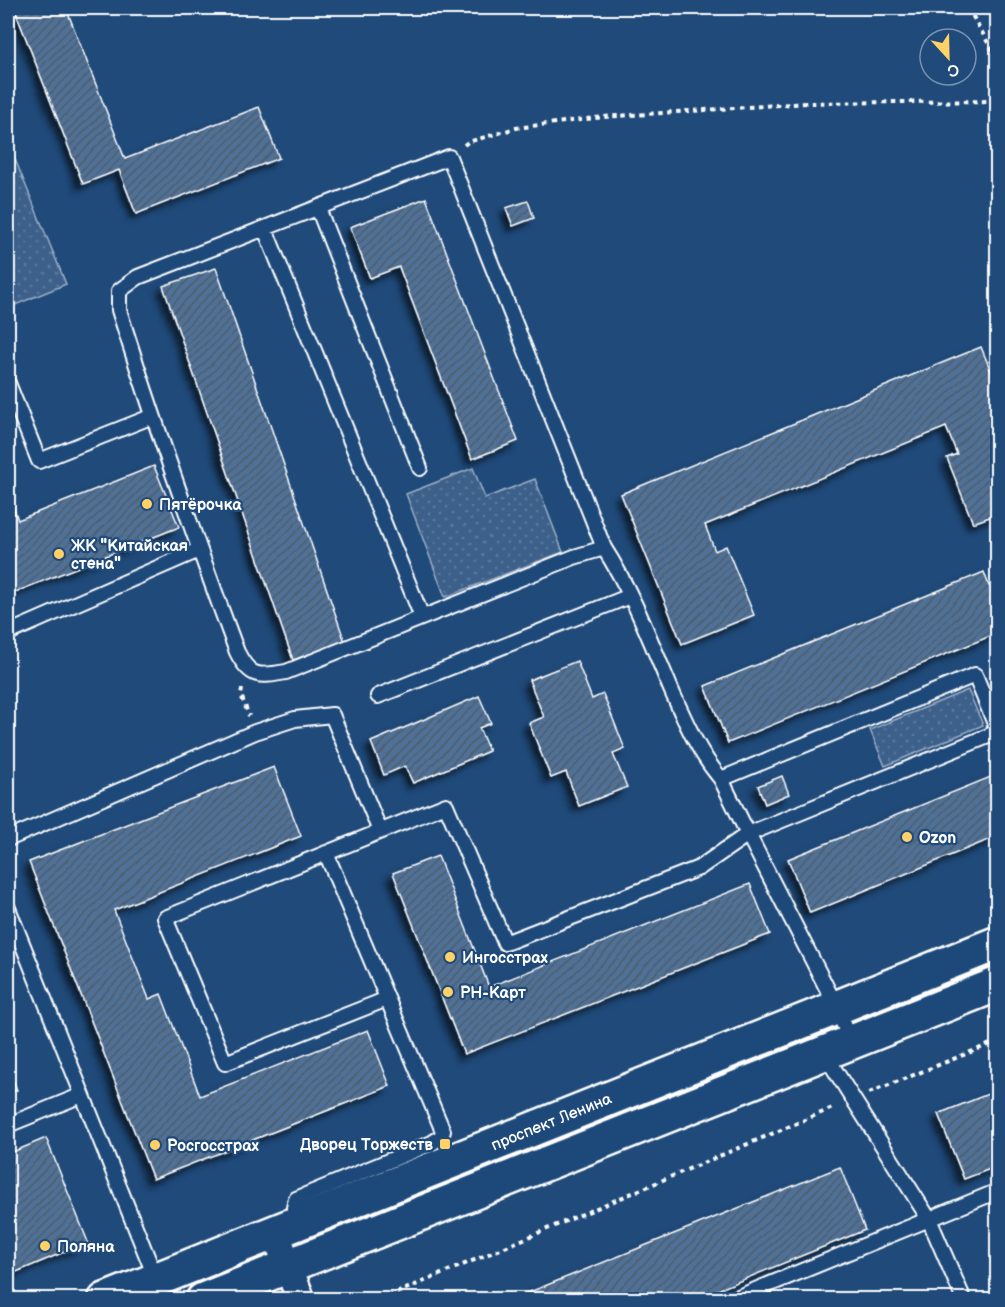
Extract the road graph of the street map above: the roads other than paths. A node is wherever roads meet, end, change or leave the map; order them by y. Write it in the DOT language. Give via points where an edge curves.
graph roads {
  1 [pos="318,208"];
  2 [pos="265,229"];
  3 [pos="8,383"];
  4 [pos="153,416"];
  5 [pos="420,468"];
  6 [pos="604,548"];
  7 [pos="199,550"];
  8 [pos="630,596"];
  9 [pos="422,617"];
  10 [pos="8,633"];
  11 [pos="378,696"];
  12 [pos="998,731"];
  13 [pos="721,778"];
  14 [pos="380,831"];
  15 [pos="748,834"];
  16 [pos="8,839"];
  17 [pos="326,853"];
  18 [pos="8,908"];
  19 [pos="998,943"];
  20 [pos="998,984"];
  21 [pos="387,999"];
  22 [pos="837,1008"];
  23 [pos="837,1047"];
  24 [pos="82,1095"];
  25 [pos="8,1125"];
  26 [pos="998,1191"];
  27 [pos="929,1219"];
  28 [pos="287,1227"];
  29 [pos="288,1266"];
  30 [pos="156,1279"];
  31 [pos="105,1299"];
  32 [pos="203,1299"];
  33 [pos="301,1299"];
  34 [pos="731,1299"];
  35 [pos="964,1299"];
  1 -- 2 [label="lane"];
  1 -- 5 [label="lane"];
  1 -- 6 [label="lane" via="449,157"];
  2 -- 4 [label="lane" via="138,277 119,291 119,310"];
  2 -- 9 [label="lane"];
  3 -- 4 [label="lane" via="39,461"];
  4 -- 7 [label="lane"];
  6 -- 8 [label="lane"];
  6 -- 9 [label="lane"];
  7 -- 9 [label="lane" via="237,652 244,667 252,673 286,672"];
  7 -- 10 [label="lane"];
  8 -- 11 [label="lane"];
  8 -- 13 [label="lane" via="704,760"];
  12 -- 13 [label="lane" via="975,675"];
  12 -- 15 [label="lane"];
  13 -- 15 [label="lane"];
  14 -- 15 [label="lane" via="446,805 505,943 699,867"];
  14 -- 16 [label="lane" via="332,715 295,719 255,732"];
  14 -- 17 [label="lane"];
  15 -- 22 [label="lane"];
  17 -- 21 [label="lane"];
  17 -- 21 [label="lane" via="165,918 225,1063"];
  18 -- 24 [label="lane"];
  19 -- 22 [label="main road, проспект Ленина"];
  20 -- 23 [label="main road"];
  21 -- 28 [label="lane" via="443,1131 441,1137 296,1199"];
  22 -- 23 [label="lane"];
  22 -- 28 [label="main road, проспект Ленина"];
  23 -- 27 [label="lane" via="853,1099"];
  23 -- 29 [label="main road"];
  24 -- 25 [label="lane"];
  24 -- 30 [label="lane"];
  26 -- 27 [label="lane"];
  27 -- 34 [label="lane"];
  27 -- 35 [label="lane"];
  28 -- 29 [label="street"];
  28 -- 30 [label="main road, проспект Ленина"];
  29 -- 32 [label="main road"];
  29 -- 33 [label="street"];
  30 -- 31 [label="main road, проспект Ленина"];
}
